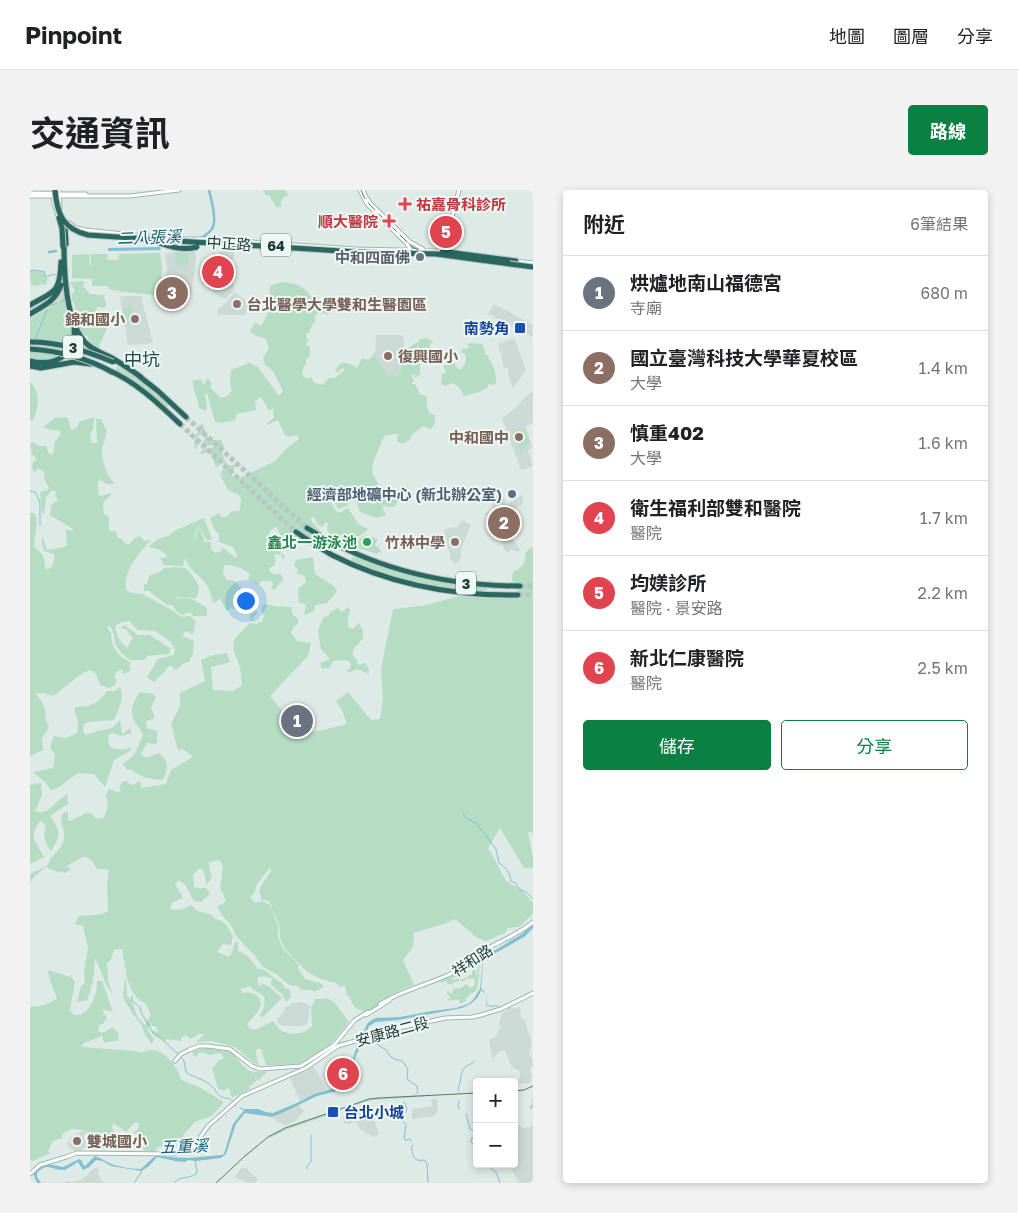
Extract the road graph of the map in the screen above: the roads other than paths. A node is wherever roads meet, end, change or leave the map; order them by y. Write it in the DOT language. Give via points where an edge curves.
graph roads {
  1 [pos="64,190"];
  2 [pos="166,190"];
  3 [pos="179,190"];
  4 [pos="361,190"];
  5 [pos="460,190"];
  6 [pos="56,193"];
  7 [pos="70,193"];
  8 [pos="30,194"];
  9 [pos="44,194"];
  10 [pos="62,222"];
  11 [pos="74,230"];
  12 [pos="66,237"];
  13 [pos="123,237"];
  14 [pos="156,237"];
  15 [pos="149,239"];
  16 [pos="164,241"];
  17 [pos="200,242"];
  18 [pos="412,244"];
  19 [pos="241,245"];
  20 [pos="426,250"];
  21 [pos="412,252"];
  22 [pos="443,253"];
  23 [pos="518,261"];
  24 [pos="533,266"];
  25 [pos="65,272"];
  26 [pos="30,304"];
  27 [pos="30,313"];
  28 [pos="72,316"];
  29 [pos="30,342"];
  30 [pos="30,350"];
  31 [pos="30,361"];
  32 [pos="114,361"];
  33 [pos="30,366"];
  34 [pos="112,372"];
  35 [pos="173,404"];
  36 [pos="166,411"];
  37 [pos="186,417"];
  38 [pos="180,424"];
  39 [pos="308,528"];
  40 [pos="296,532"];
  41 [pos="352,553"];
  42 [pos="348,562"];
  43 [pos="490,586"];
  44 [pos="520,586"];
  45 [pos="490,595"];
  46 [pos="518,595"];
  47 [pos="533,924"];
  48 [pos="410,990"];
  49 [pos="533,993"];
  50 [pos="380,1004"];
  51 [pos="367,1012"];
  52 [pos="352,1024"];
  53 [pos="176,1060"];
  54 [pos="30,1174"];
  1 -- 7 [label="main road"];
  2 -- 7 [label="main road" via="130,194"];
  3 -- 6 [label="main road" via="130,196 65,196"];
  4 -- 18 [label="main road"];
  4 -- 21 [label="main road" via="367,204"];
  5 -- 22 [label="main road"];
  6 -- 7 [label="main road"];
  6 -- 9 [label="main road"];
  6 -- 9 [label="main road"];
  6 -- 9 [label="main road" via="49,198"];
  6 -- 10 [label="highway, bridge"];
  6 -- 10 [label="highway, bridge"];
  6 -- 10 [label="main road"];
  6 -- 13 [label="highway, 64, bridge" via="59,213 70,228 88,234"];
  6 -- 22 [label="highway, 64, bridge" via="58,208 66,221 77,230 89,233 167,240"];
  8 -- 9 [label="main road"];
  10 -- 11 [label="main road, 中正路"];
  10 -- 11 [label="main road" via="68,222"];
  10 -- 12 [label="highway"];
  10 -- 25 [label="highway, bridge"];
  10 -- 26 [label="highway, bridge" via="60,281 53,292"];
  10 -- 27 [label="highway, bridge" via="60,290 50,303"];
  11 -- 12 [label="highway" via="69,231"];
  11 -- 13 [label="main road, 中正路" via="87,235"];
  11 -- 14 [label="main road, 中正路"];
  12 -- 25 [label="highway, bridge"];
  13 -- 15 [label="main road, 中正路"];
  13 -- 16 [label="main road, 中正路"];
  13 -- 17 [label="highway, bridge" via="179,249 187,249"];
  13 -- 19 [label="highway, 64, bridge"];
  14 -- 15 [label="main road"];
  14 -- 16 [label="main road, 中正路"];
  15 -- 16 [label="main road"];
  16 -- 17 [label="main road, 中正路"];
  16 -- 17 [label="main road, 中正路"];
  16 -- 17 [label="main road, 中正路"];
  16 -- 19 [label="highway, bridge"];
  17 -- 21 [label="main road, 中正路" via="354,253"];
  18 -- 20 [label="main road"];
  18 -- 21 [label="main road"];
  19 -- 24 [label="highway, 64, bridge" via="436,254"];
  20 -- 21 [label="main road"];
  20 -- 22 [label="main road"];
  21 -- 22 [label="main road" via="419,255"];
  22 -- 23 [label="main road"];
  22 -- 23 [label="highway, bridge"];
  22 -- 24 [label="highway, 64, bridge"];
  23 -- 24 [label="main road"];
  25 -- 28 [label="highway"];
  28 -- 31 [label="highway" via="74,337 67,353 53,362"];
  28 -- 32 [label="highway" via="80,336"];
  29 -- 32 [label="highway, 3, bridge" via="78,348"];
  30 -- 34 [label="highway, 3, bridge" via="74,356"];
  32 -- 35 [label="highway, 3" via="141,377"];
  33 -- 34 [label="highway, bridge" via="40,368 82,362"];
  34 -- 36 [label="highway, 3"];
  35 -- 36 [label="highway"];
  35 -- 37 [label="highway, 3"];
  36 -- 38 [label="highway, 3"];
  39 -- 41 [label="highway, 3"];
  40 -- 42 [label="highway, 3"];
  41 -- 42 [label="highway"];
  41 -- 43 [label="highway, 3" via="411,574"];
  42 -- 45 [label="highway, 3" via="396,581"];
  43 -- 44 [label="highway, 3"];
  43 -- 45 [label="highway"];
  45 -- 46 [label="highway, 3"];
  47 -- 48 [label="main road, 祥和路" via="463,969"];
  48 -- 50 [label="main road, 祥和路"];
  48 -- 52 [label="main road"];
  49 -- 54 [label="main road, 安康路二段" via="501,1009 472,1017 448,1017 338,1046 306,1068 250,1092 233,1103 208,1126 194,1146 179,1152 82,1152 40,1165"];
  51 -- 52 [label="main road"];
  52 -- 53 [label="main road" via="333,1046 300,1066 258,1068 232,1050 202,1046 184,1052"];
}
